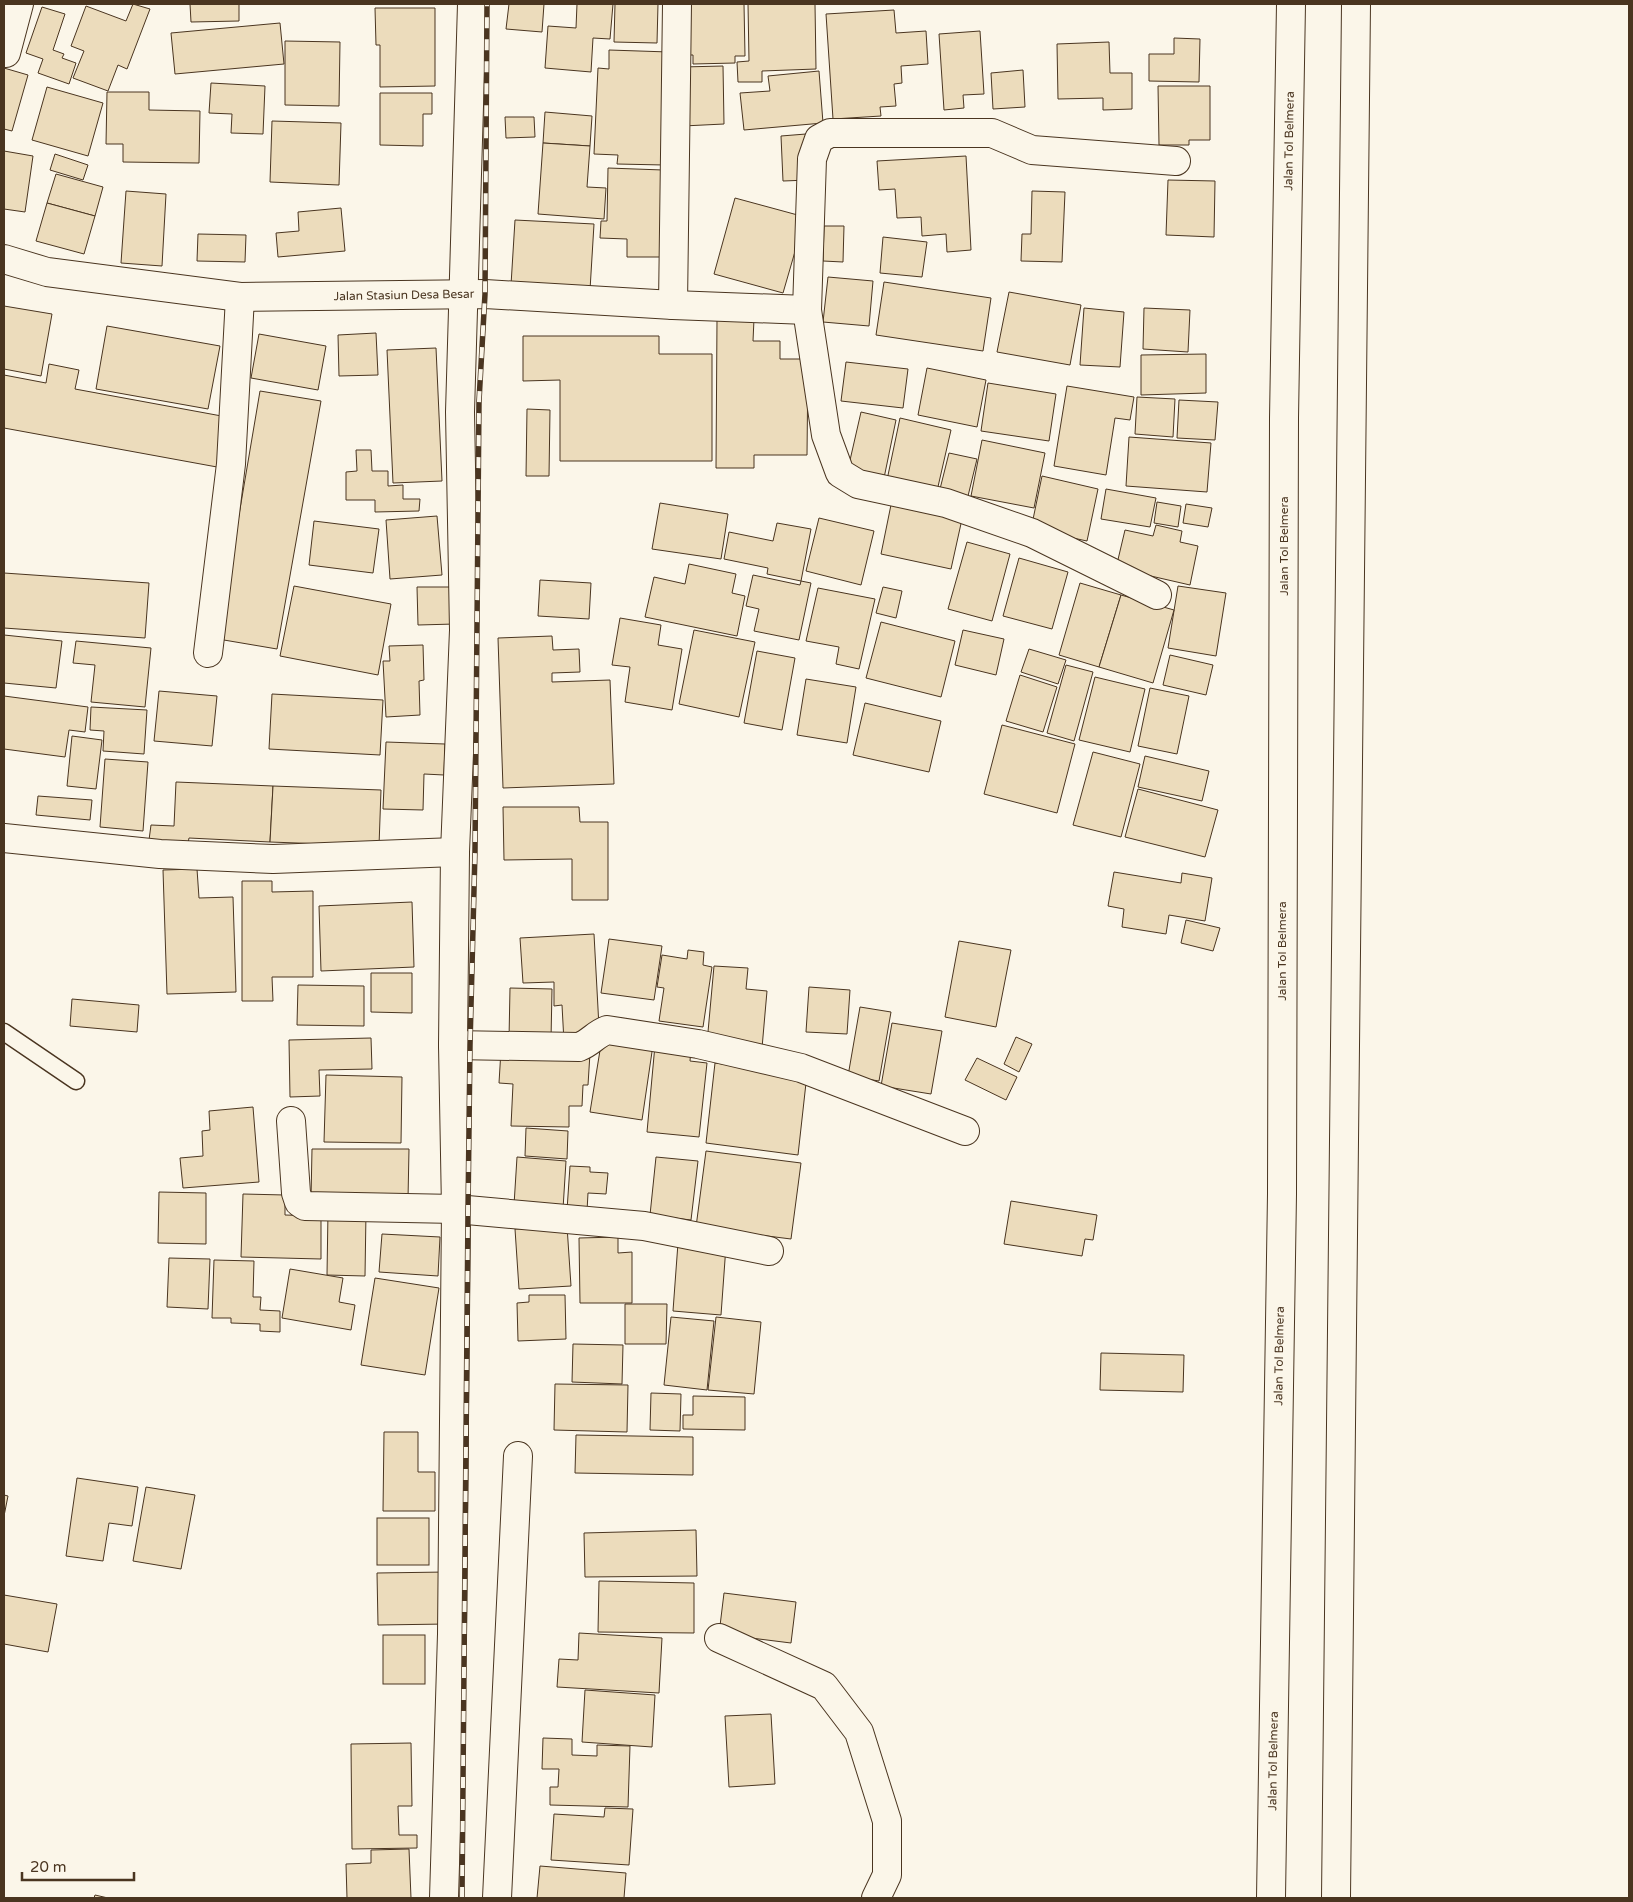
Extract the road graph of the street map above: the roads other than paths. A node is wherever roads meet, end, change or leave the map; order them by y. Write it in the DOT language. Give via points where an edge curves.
graph roads {
  1 [pos="19,4"];
  2 [pos="472,4"];
  3 [pos="677,4"];
  4 [pos="1291,4"];
  5 [pos="1356,4"];
  6 [pos="6,53"];
  7 [pos="1176,161"];
  8 [pos="4,259"];
  9 [pos="464,294"];
  10 [pos="240,297"];
  11 [pos="674,305"];
  12 [pos="807,310"];
  13 [pos="1157,595"];
  14 [pos="208,653"];
  15 [pos="4,838"];
  16 [pos="456,852"];
  17 [pos="4,1032"];
  18 [pos="453,1045"];
  19 [pos="76,1081"];
  20 [pos="291,1121"];
  21 [pos="965,1131"];
  22 [pos="456,1209"];
  23 [pos="769,1252"];
  24 [pos="518,1456"];
  25 [pos="719,1638"];
  26 [pos="444,1898"];
  27 [pos="497,1898"];
  28 [pos="876,1898"];
  29 [pos="1271,1898"];
  30 [pos="1336,1898"];
  1 -- 6 [label="main road"];
  2 -- 9 [label="main road"];
  3 -- 11 [label="main road"];
  4 -- 29 [label="main road, Jalan Tol Belmera" via="1284,418 1282,1184"];
  5 -- 30 [label="main road"];
  7 -- 12 [label="main road" via="1032,150 992,133 830,133 819,139 812,159"];
  8 -- 10 [label="main road, Jalan Stasiun Desa Besar" via="47,272"];
  9 -- 10 [label="main road, Jalan Stasiun Desa Besar"];
  9 -- 11 [label="main road, Jalan Stasiun Desa Besar"];
  9 -- 16 [label="main road" via="460,412 464,630"];
  10 -- 14 [label="main road" via="231,464"];
  11 -- 12 [label="main road, Jalan Stasiun Desa Besar"];
  12 -- 13 [label="main road" via="826,435 840,473 858,484 946,502 1032,534"];
  15 -- 16 [label="main road" via="160,854 273,859"];
  16 -- 18 [label="main road"];
  17 -- 19 [label="lane"];
  18 -- 21 [label="main road" via="579,1047 607,1030 698,1044 801,1068"];
  18 -- 22 [label="main road"];
  20 -- 22 [label="main road" via="296,1193 299,1202 305,1206"];
  22 -- 23 [label="main road" via="644,1226"];
  22 -- 26 [label="main road" via="452,1634"];
  24 -- 27 [label="main road"];
  25 -- 28 [label="main road" via="824,1686 860,1732 887,1821 888,1874"];
}
